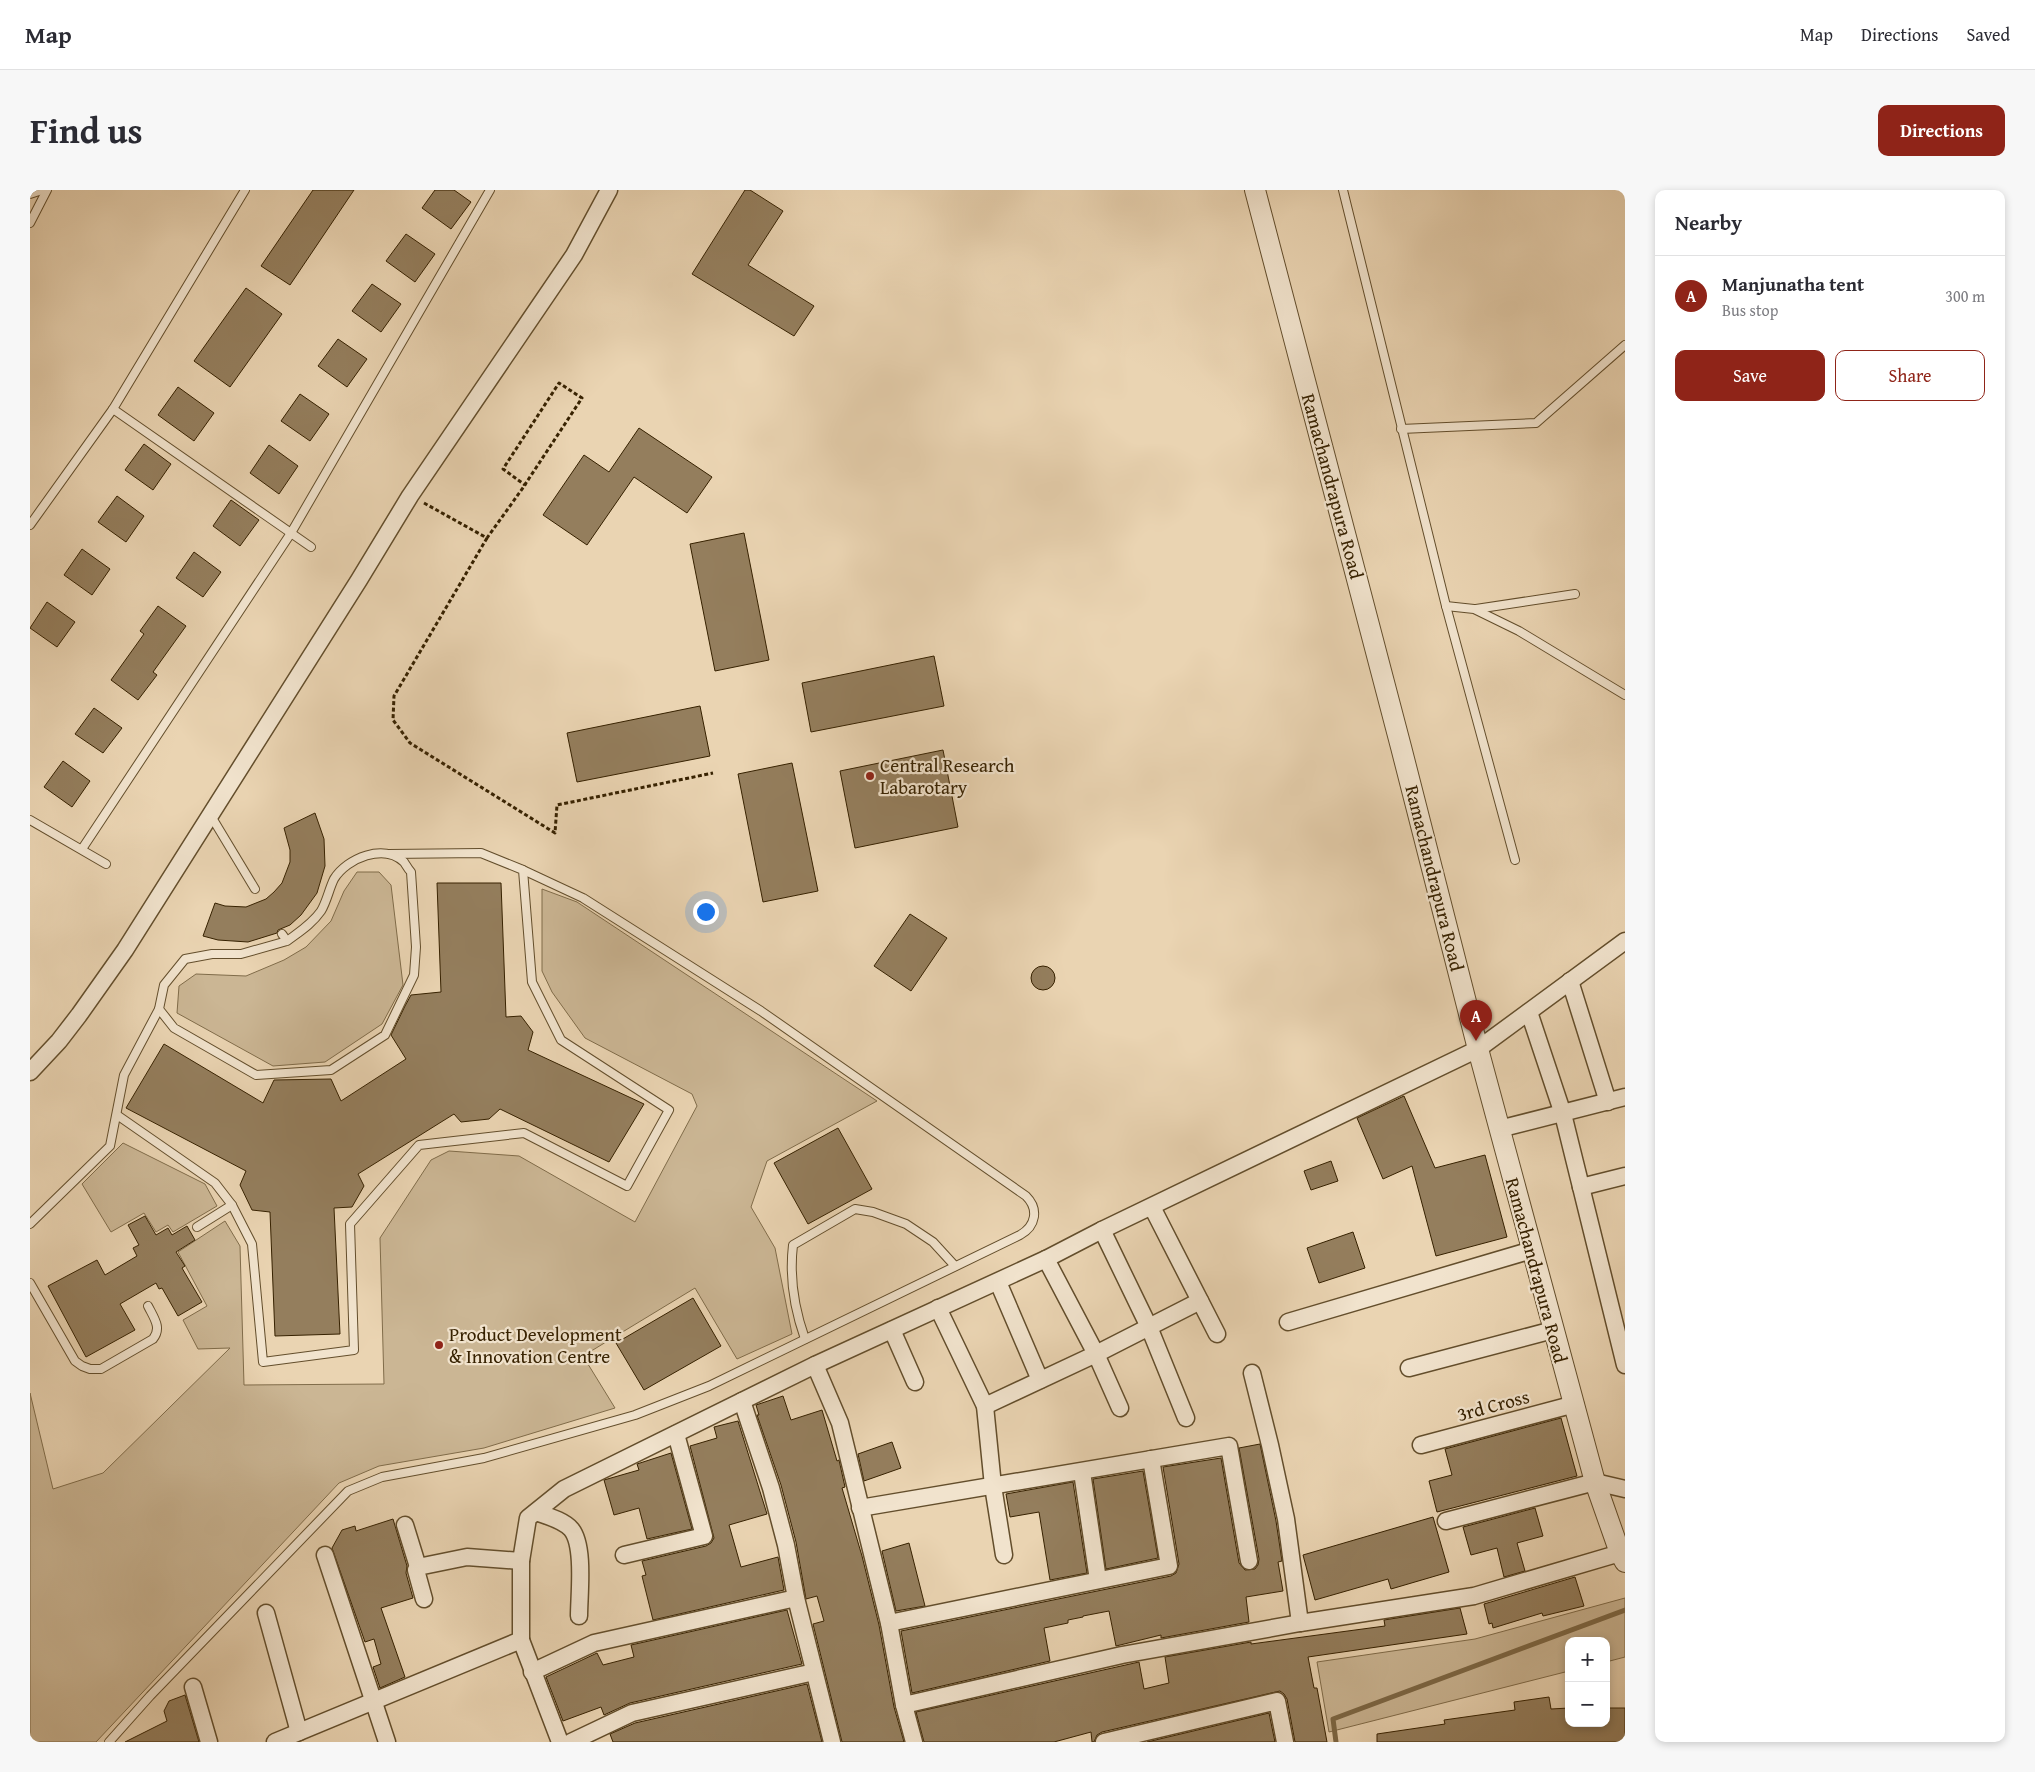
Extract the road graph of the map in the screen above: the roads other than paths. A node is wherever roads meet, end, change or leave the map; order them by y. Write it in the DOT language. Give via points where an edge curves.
graph roads {
  1 [pos="42,190"];
  2 [pos="47,190"];
  3 [pos="245,190"];
  4 [pos="490,190"];
  5 [pos="609,190"];
  6 [pos="1255,190"];
  7 [pos="1343,190"];
  8 [pos="30,194"];
  9 [pos="30,223"];
  10 [pos="1625,345"];
  11 [pos="113,410"];
  12 [pos="1401,429"];
  13 [pos="30,525"];
  14 [pos="291,533"];
  15 [pos="311,547"];
  16 [pos="1575,594"];
  17 [pos="1446,606"];
  18 [pos="1474,609"];
  19 [pos="1625,695"];
  20 [pos="211,816"];
  21 [pos="30,820"];
  22 [pos="82,849"];
  23 [pos="389,854"];
  24 [pos="1515,860"];
  25 [pos="106,864"];
  26 [pos="523,870"];
  27 [pos="255,889"];
  28 [pos="282,934"];
  29 [pos="287,941"];
  30 [pos="1624,947"];
  31 [pos="1570,981"];
  32 [pos="159,1009"];
  33 [pos="1529,1012"];
  34 [pos="1478,1049"];
  35 [pos="30,1072"];
  36 [pos="1625,1097"];
  37 [pos="1608,1102"];
  38 [pos="1563,1114"];
  39 [pos="116,1115"];
  40 [pos="1499,1129"];
  41 [pos="1625,1176"];
  42 [pos="1581,1187"];
  43 [pos="232,1205"];
  44 [pos="1152,1207"];
  45 [pos="30,1224"];
  46 [pos="197,1227"];
  47 [pos="1102,1230"];
  48 [pos="1532,1250"];
  49 [pos="1046,1259"];
  50 [pos="955,1266"];
  51 [pos="998,1282"];
  52 [pos="30,1283"];
  53 [pos="1200,1301"];
  54 [pos="148,1306"];
  55 [pos="938,1308"];
  56 [pos="1288,1322"];
  57 [pos="1149,1327"];
  58 [pos="892,1330"];
  59 [pos="1553,1330"];
  60 [pos="1216,1334"];
  61 [pos="805,1339"];
  62 [pos="1096,1354"];
  63 [pos="815,1365"];
  64 [pos="1625,1365"];
  65 [pos="1408,1368"];
  66 [pos="1252,1373"];
  67 [pos="1040,1380"];
  68 [pos="915,1382"];
  69 [pos="742,1401"];
  70 [pos="1575,1404"];
  71 [pos="985,1406"];
  72 [pos="1120,1408"];
  73 [pos="1186,1418"];
  74 [pos="676,1434"];
  75 [pos="1421,1445"];
  76 [pos="1151,1459"];
  77 [pos="1082,1472"];
  78 [pos="1595,1482"];
  79 [pos="994,1486"];
  80 [pos="1625,1489"];
  81 [pos="860,1508"];
  82 [pos="536,1512"];
  83 [pos="1446,1522"];
  84 [pos="405,1525"];
  85 [pos="325,1555"];
  86 [pos="624,1555"];
  87 [pos="1004,1555"];
  88 [pos="1622,1558"];
  89 [pos="521,1561"];
  90 [pos="1249,1561"];
  91 [pos="418,1566"];
  92 [pos="1098,1580"];
  93 [pos="796,1598"];
  94 [pos="424,1599"];
  95 [pos="266,1613"];
  96 [pos="579,1616"];
  97 [pos="889,1623"];
  98 [pos="1300,1623"];
  99 [pos="521,1640"];
  100 [pos="532,1672"];
  101 [pos="814,1672"];
  102 [pos="193,1688"];
  103 [pos="373,1702"];
  104 [pos="904,1706"];
  105 [pos="299,1732"];
  106 [pos="109,1742"];
  107 [pos="209,1742"];
  108 [pos="276,1742"];
  109 [pos="386,1742"];
  110 [pos="560,1742"];
  111 [pos="572,1742"];
  112 [pos="832,1742"];
  113 [pos="914,1742"];
  114 [pos="1104,1742"];
  115 [pos="1285,1742"];
  1 -- 8 [label="lane"];
  2 -- 9 [label="lane"];
  3 -- 11 [label="lane"];
  4 -- 14 [label="lane"];
  5 -- 20 [label="street" via="574,255 410,496"];
  6 -- 34 [label="street, Ramachandrapura Road"];
  7 -- 12 [label="lane"];
  10 -- 12 [label="lane" via="1536,423"];
  11 -- 13 [label="lane"];
  11 -- 14 [label="lane"];
  12 -- 17 [label="lane"];
  14 -- 15 [label="lane"];
  14 -- 22 [label="lane"];
  16 -- 18 [label="lane"];
  17 -- 18 [label="lane"];
  17 -- 24 [label="lane"];
  18 -- 19 [label="lane" via="1519,631"];
  20 -- 27 [label="lane"];
  20 -- 35 [label="street" via="103,983 59,1041"];
  21 -- 22 [label="lane"];
  22 -- 25 [label="lane"];
  23 -- 26 [label="lane" via="481,853"];
  23 -- 29 [label="lane" via="364,855 348,864 335,878 320,911 306,928"];
  23 -- 32 [label="lane" via="403,862 410,872 416,947 414,975 385,1035 331,1070 256,1075 174,1028"];
  26 -- 43 [label="lane" via="532,982 561,1040 669,1110 627,1186 524,1133 419,1145 350,1224 354,1350 264,1362 252,1244"];
  26 -- 50 [label="lane" via="583,898 761,1011 1030,1200 1035,1212 1026,1231"];
  28 -- 29 [label="lane"];
  29 -- 32 [label="lane" via="241,954 212,954 185,960 164,985"];
  30 -- 31 [label="street"];
  31 -- 33 [label="street"];
  31 -- 37 [label="street"];
  32 -- 39 [label="lane" via="124,1075"];
  33 -- 34 [label="street"];
  33 -- 38 [label="street"];
  34 -- 40 [label="street, Ramachandrapura Road"];
  34 -- 44 [label="street"];
  36 -- 37 [label="street"];
  37 -- 38 [label="street"];
  38 -- 40 [label="street"];
  38 -- 42 [label="street"];
  39 -- 43 [label="lane" via="215,1183"];
  39 -- 45 [label="lane" via="110,1146"];
  40 -- 48 [label="street, Ramachandrapura Road"];
  41 -- 42 [label="street"];
  42 -- 64 [label="street"];
  43 -- 46 [label="lane"];
  44 -- 47 [label="street"];
  44 -- 53 [label="street"];
  47 -- 49 [label="street"];
  47 -- 57 [label="street"];
  48 -- 56 [label="street"];
  48 -- 59 [label="street, Ramachandrapura Road"];
  49 -- 51 [label="street"];
  49 -- 62 [label="street"];
  50 -- 61 [label="lane"];
  50 -- 61 [label="lane" via="933,1242 906,1224 873,1212 855,1210 793,1246 793,1299"];
  51 -- 55 [label="street"];
  51 -- 67 [label="street"];
  52 -- 54 [label="lane" via="75,1361 90,1370 101,1369 153,1340 158,1325"];
  53 -- 57 [label="street"];
  53 -- 60 [label="street"];
  55 -- 58 [label="street"];
  55 -- 71 [label="street"];
  57 -- 62 [label="street"];
  57 -- 73 [label="street"];
  58 -- 63 [label="street"];
  58 -- 68 [label="street"];
  59 -- 65 [label="street"];
  59 -- 70 [label="street, Ramachandrapura Road"];
  61 -- 106 [label="lane" via="709,1386 635,1415 484,1458 382,1477 348,1491"];
  62 -- 67 [label="street"];
  62 -- 72 [label="street"];
  63 -- 69 [label="street"];
  63 -- 81 [label="street" via="840,1423"];
  66 -- 98 [label="street" via="1286,1519"];
  67 -- 71 [label="street"];
  69 -- 74 [label="street"];
  69 -- 93 [label="street" via="771,1488"];
  70 -- 75 [label="street, 3rd Cross"];
  70 -- 78 [label="street, Ramachandrapura Road"];
  71 -- 79 [label="street"];
  74 -- 82 [label="street" via="564,1489"];
  74 -- 86 [label="street" via="704,1536"];
  76 -- 77 [label="street"];
  76 -- 90 [label="street" via="1229,1446"];
  76 -- 92 [label="street" via="1169,1566"];
  77 -- 79 [label="street"];
  77 -- 92 [label="street"];
  78 -- 80 [label="street"];
  78 -- 83 [label="street"];
  78 -- 88 [label="street, Ramachandrapura Road"];
  79 -- 81 [label="street"];
  79 -- 87 [label="street"];
  81 -- 97 [label="street"];
  82 -- 89 [label="street" via="528,1518"];
  82 -- 96 [label="street" via="570,1528 577,1538"];
  84 -- 91 [label="street"];
  85 -- 103 [label="street"];
  88 -- 98 [label="street" via="1474,1596"];
  89 -- 91 [label="street" via="467,1557"];
  89 -- 99 [label="street"];
  91 -- 94 [label="street" via="416,1570"];
  92 -- 97 [label="street"];
  93 -- 100 [label="street" via="594,1643"];
  93 -- 101 [label="street"];
  95 -- 105 [label="street"];
  97 -- 104 [label="street"];
  98 -- 104 [label="street" via="1122,1655"];
  99 -- 100 [label="street"];
  99 -- 103 [label="street"];
  100 -- 110 [label="street"];
  101 -- 111 [label="street" via="632,1713"];
  101 -- 112 [label="street"];
  102 -- 107 [label="street"];
  103 -- 105 [label="street"];
  103 -- 109 [label="street"];
  104 -- 113 [label="street"];
  105 -- 108 [label="street"];
  114 -- 115 [label="street" via="1277,1701"];
}
